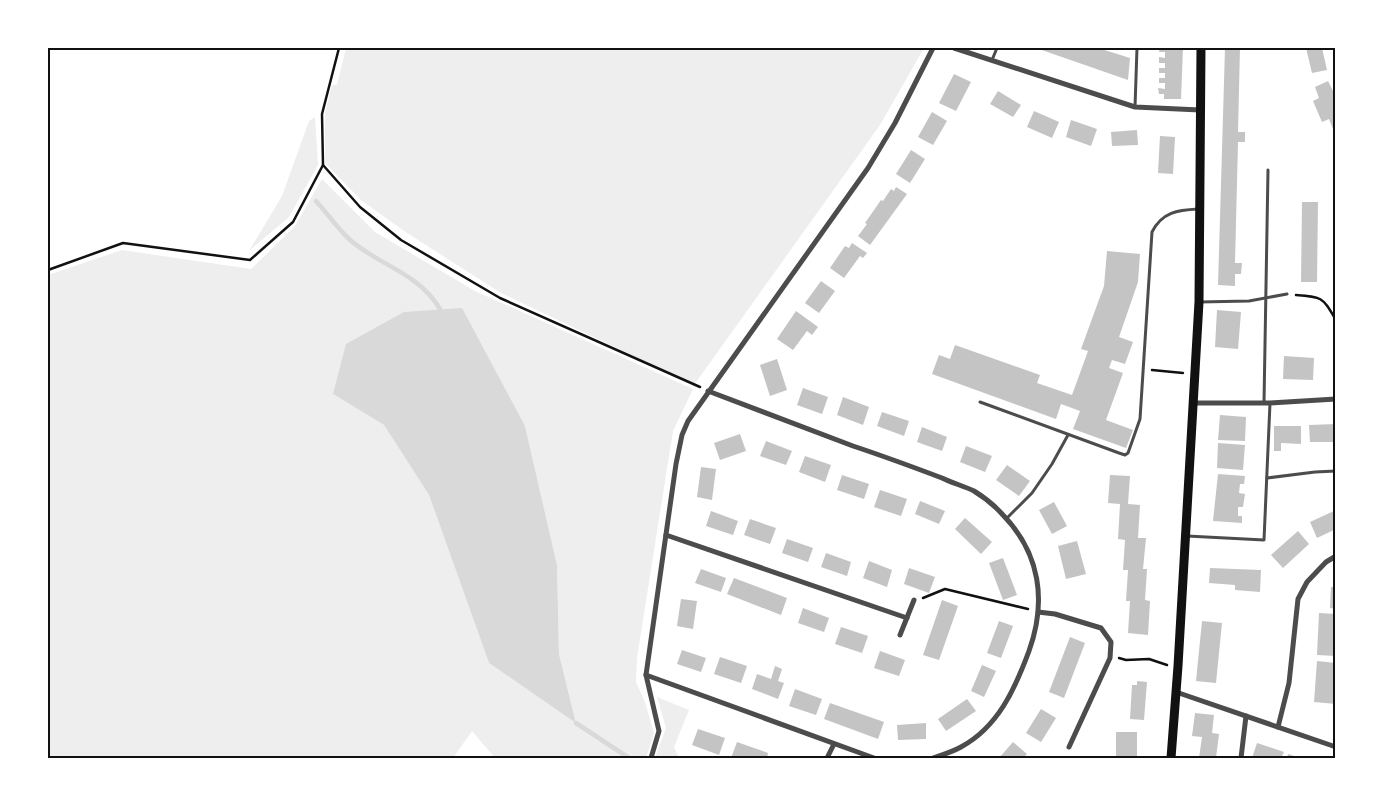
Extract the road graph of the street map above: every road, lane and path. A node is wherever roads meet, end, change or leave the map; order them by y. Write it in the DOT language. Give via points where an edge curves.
graph roads {
  1 [pos="338,48"];
  2 [pos="933,48"];
  3 [pos="954,48"];
  4 [pos="997,48"];
  5 [pos="1137,48"];
  6 [pos="1201,48"];
  7 [pos="992,60"];
  8 [pos="1135,107"];
  9 [pos="1200,110"];
  10 [pos="323,165"];
  11 [pos="1268,170"];
  12 [pos="1200,209"];
  13 [pos="48,270"];
  14 [pos="1287,294"];
  15 [pos="1267,298"];
  16 [pos="1199,302"];
  17 [pos="1336,320"];
  18 [pos="1143,369"];
  19 [pos="1195,374"];
  20 [pos="708,391"];
  21 [pos="1336,399"];
  22 [pos="980,402"];
  23 [pos="1194,403"];
  24 [pos="1267,403"];
  25 [pos="1068,435"];
  26 [pos="1336,471"];
  27 [pos="1267,478"];
  28 [pos="1007,518"];
  29 [pos="666,535"];
  30 [pos="1185,536"];
  31 [pos="1336,556"];
  32 [pos="914,600"];
  33 [pos="1038,612"];
  34 [pos="907,618"];
  35 [pos="900,635"];
  36 [pos="1110,656"];
  37 [pos="1178,666"];
  38 [pos="646,675"];
  39 [pos="1175,692"];
  40 [pos="1246,716"];
  41 [pos="1278,727"];
  42 [pos="834,744"];
  43 [pos="1069,747"];
  44 [pos="1336,747"];
  45 [pos="651,758"];
  46 [pos="827,758"];
  47 [pos="874,758"];
  48 [pos="933,758"];
  49 [pos="1171,758"];
  50 [pos="1241,758"];
  1 -- 10 [label="path" via="322,114"];
  2 -- 20 [label="street" via="868,168"];
  3 -- 7 [label="street"];
  4 -- 7 [label="lane"];
  5 -- 8 [label="lane"];
  6 -- 9 [label="main road"];
  7 -- 8 [label="street"];
  8 -- 9 [label="street"];
  9 -- 12 [label="main road"];
  10 -- 13 [label="path" via="293,222 250,260 123,243"];
  10 -- 20 [label="path" via="360,207 401,240 500,298"];
  11 -- 15 [label="lane"];
  12 -- 16 [label="main road"];
  12 -- 18 [label="lane" via="1179,210 1166,215 1152,232"];
  14 -- 15 [label="lane"];
  14 -- 17 [label="path" via="1318,297"];
  15 -- 16 [label="lane" via="1249,302"];
  15 -- 24 [label="lane"];
  16 -- 19 [label="main road"];
  18 -- 19 [label="path"];
  18 -- 25 [label="lane" via="1140,419 1128,453 1125,455"];
  19 -- 23 [label="main road"];
  20 -- 28 [label="street" via="974,491"];
  20 -- 29 [label="street" via="682,435"];
  21 -- 24 [label="street"];
  22 -- 25 [label="lane"];
  23 -- 24 [label="street"];
  23 -- 30 [label="main road"];
  24 -- 27 [label="lane"];
  25 -- 28 [label="lane" via="1032,492"];
  26 -- 27 [label="lane"];
  27 -- 30 [label="lane" via="1264,540"];
  28 -- 33 [label="street" via="1029,551 1038,581"];
  29 -- 34 [label="street"];
  29 -- 38 [label="street"];
  30 -- 37 [label="main road"];
  31 -- 41 [label="street" via="1308,582 1298,599 1289,683"];
  32 -- 33 [label="path" via="945,589"];
  32 -- 34 [label="street"];
  33 -- 36 [label="street" via="1101,628 1112,642"];
  33 -- 48 [label="street" via="1023,667 1000,712 976,738"];
  34 -- 35 [label="street"];
  36 -- 37 [label="path" via="1126,660 1149,659"];
  36 -- 43 [label="street"];
  37 -- 39 [label="main road"];
  38 -- 42 [label="street"];
  38 -- 45 [label="street" via="659,731"];
  39 -- 40 [label="street"];
  39 -- 49 [label="main road"];
  40 -- 41 [label="street"];
  40 -- 50 [label="street"];
  41 -- 44 [label="street"];
  42 -- 46 [label="street"];
  42 -- 47 [label="street"];
}
